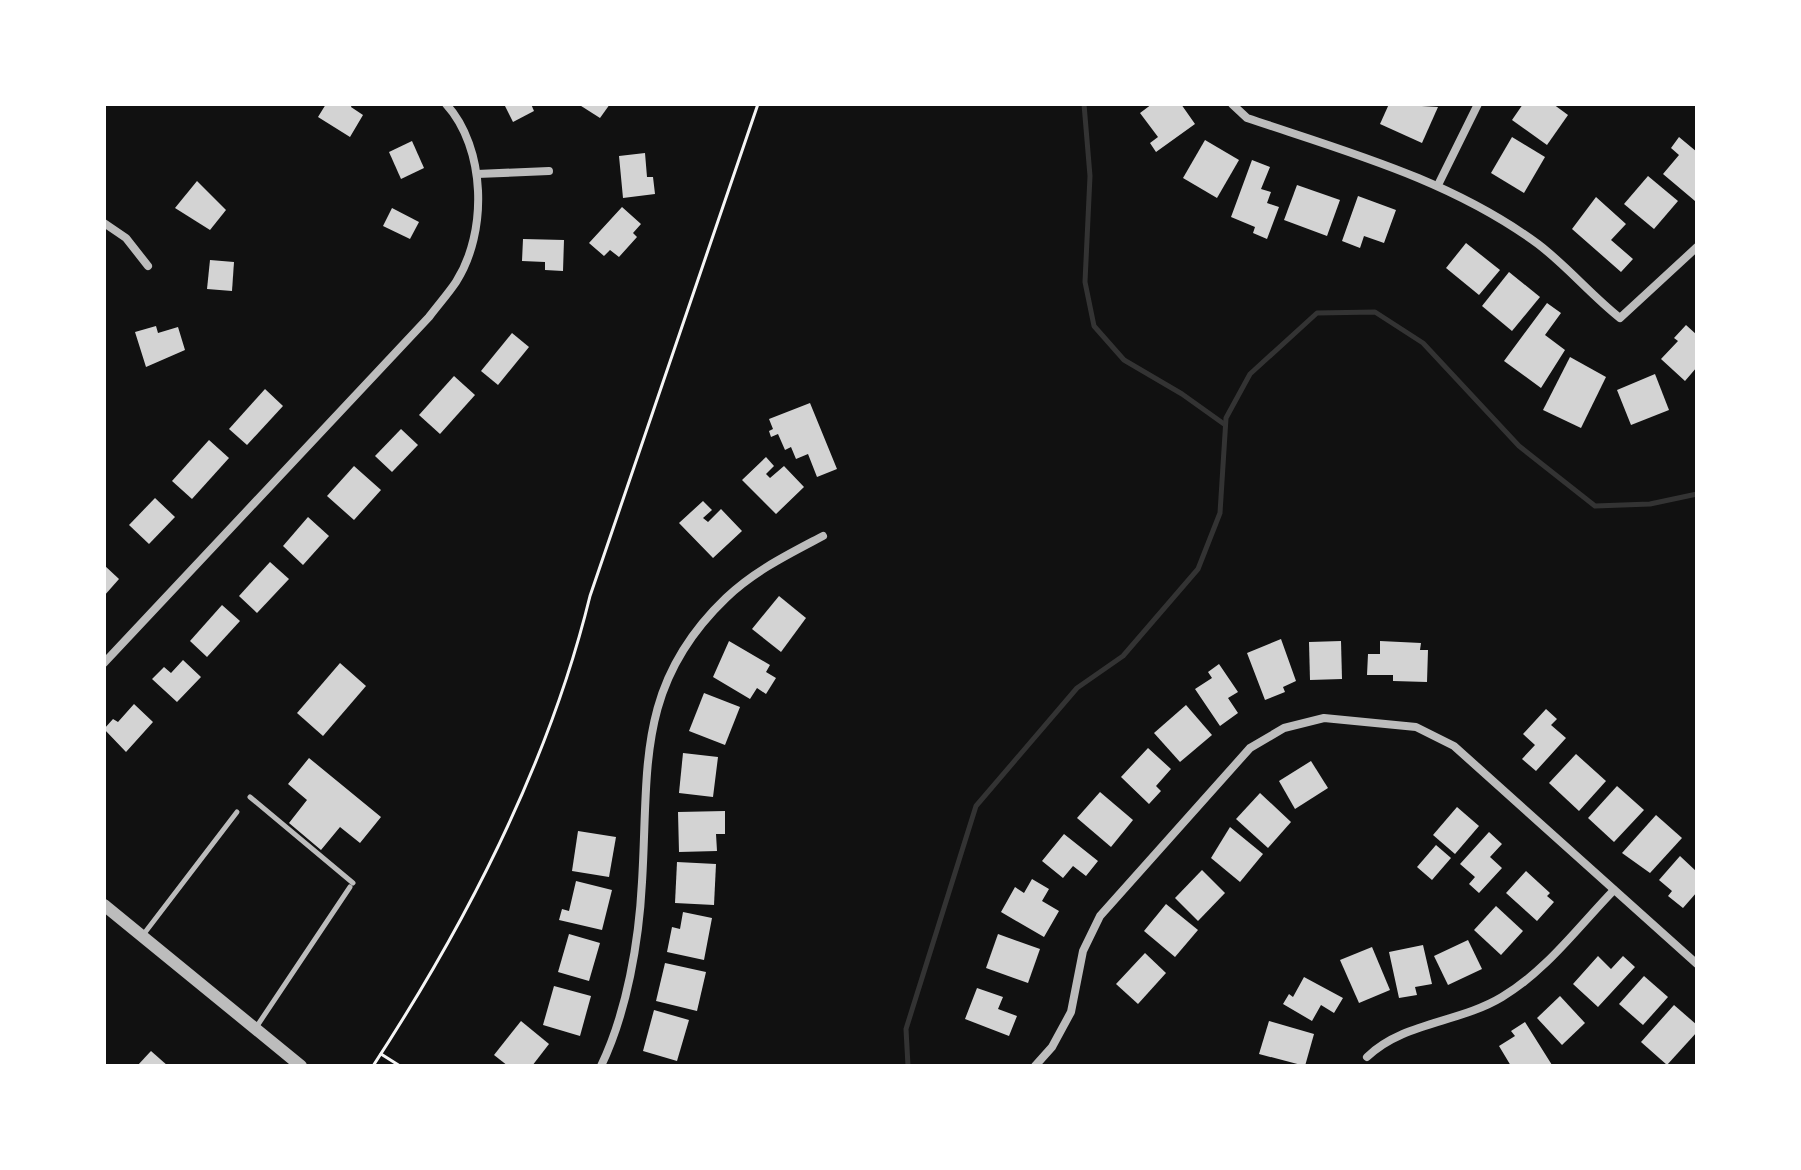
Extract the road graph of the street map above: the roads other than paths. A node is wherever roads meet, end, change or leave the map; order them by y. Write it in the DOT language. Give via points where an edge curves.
graph roads {
  1 [pos="446,104"];
  2 [pos="1232,104"];
  3 [pos="1478,104"];
  4 [pos="549,171"];
  5 [pos="477,174"];
  6 [pos="1438,185"];
  7 [pos="104,223"];
  8 [pos="1697,247"];
  9 [pos="148,266"];
  10 [pos="823,536"];
  11 [pos="104,663"];
  12 [pos="250,797"];
  13 [pos="237,812"];
  14 [pos="1614,890"];
  15 [pos="104,905"];
  16 [pos="141,937"];
  17 [pos="1697,964"];
  18 [pos="254,1029"];
  19 [pos="1367,1057"];
  20 [pos="301,1066"];
  21 [pos="601,1066"];
  22 [pos="1035,1066"];
  1 -- 5 [label="street" via="472,147"];
  2 -- 6 [label="street" via="1247,118"];
  3 -- 6 [label="street"];
  4 -- 5 [label="street"];
  5 -- 11 [label="street" via="475,226 457,280 429,317"];
  6 -- 8 [label="street" via="1540,245 1620,318"];
  7 -- 9 [label="street" via="126,238"];
  10 -- 21 [label="street" via="756,573 725,598 698,629 669,678 647,748 642,883 626,987"];
  12 -- 18 [label="lane" via="352,885"];
  13 -- 16 [label="lane"];
  14 -- 17 [label="street"];
  14 -- 19 [label="street" via="1532,975 1502,997 1468,1014 1412,1030"];
  14 -- 22 [label="street" via="1454,746 1416,727 1324,718 1284,728 1250,748 1100,916 1083,951 1071,1012"];
  15 -- 16 [label="street"];
  16 -- 18 [label="street"];
  18 -- 20 [label="street"];
}
